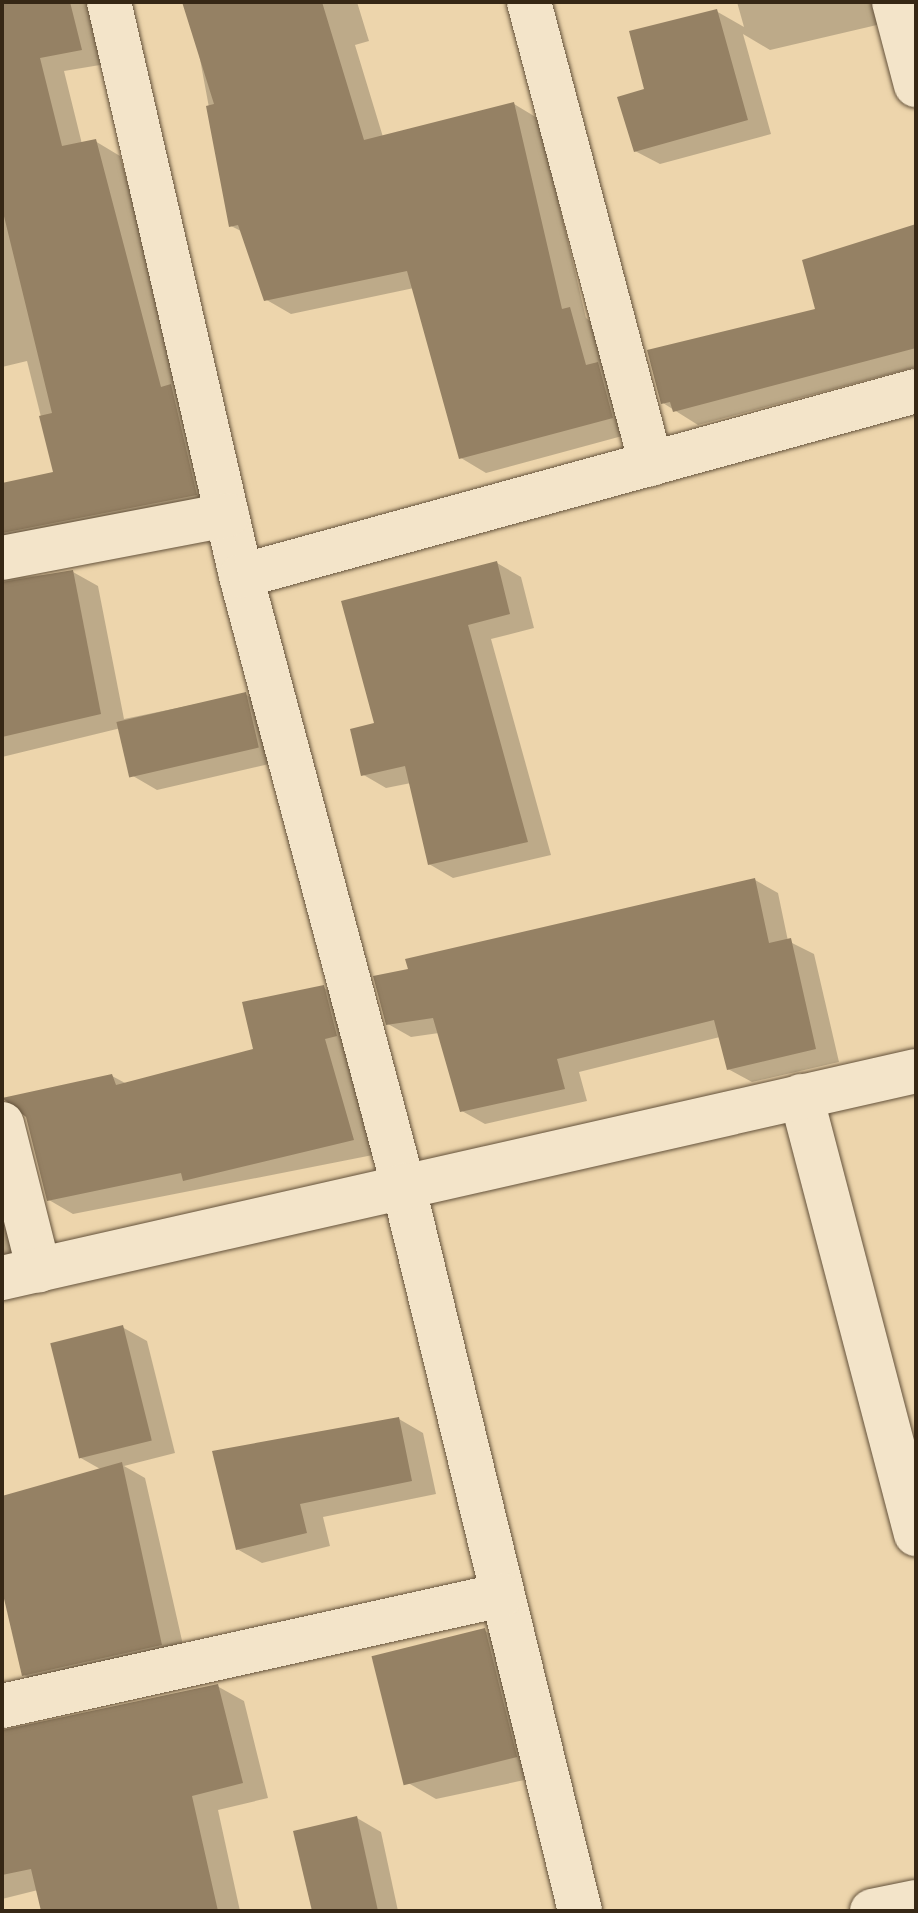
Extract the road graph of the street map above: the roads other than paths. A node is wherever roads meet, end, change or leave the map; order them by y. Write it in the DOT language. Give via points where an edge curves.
graph roads {
  1 [pos="109,2"];
  2 [pos="529,2"];
  3 [pos="894,2"];
  4 [pos="916,85"];
  5 [pos="916,391"];
  6 [pos="651,464"];
  7 [pos="227,515"];
  8 [pos="2,558"];
  9 [pos="241,576"];
  10 [pos="916,1071"];
  11 [pos="801,1096"];
  12 [pos="2,1124"];
  13 [pos="403,1185"];
  14 [pos="20,1274"];
  15 [pos="916,1534"];
  16 [pos="502,1595"];
  17 [pos="2,1706"];
  18 [pos="916,1902"];
  19 [pos="580,1911"];
  20 [pos="872,1911"];
  1 -- 7 [label="street"];
  2 -- 6 [label="street"];
  3 -- 4 [label="street"];
  5 -- 6 [label="street"];
  6 -- 9 [label="street"];
  7 -- 8 [label="street"];
  7 -- 9 [label="street"];
  9 -- 13 [label="street"];
  10 -- 11 [label="street"];
  11 -- 13 [label="street"];
  11 -- 15 [label="street"];
  12 -- 14 [label="street"];
  13 -- 14 [label="street"];
  13 -- 16 [label="street"];
  16 -- 17 [label="street"];
  16 -- 19 [label="street"];
  18 -- 20 [label="street"];
}
